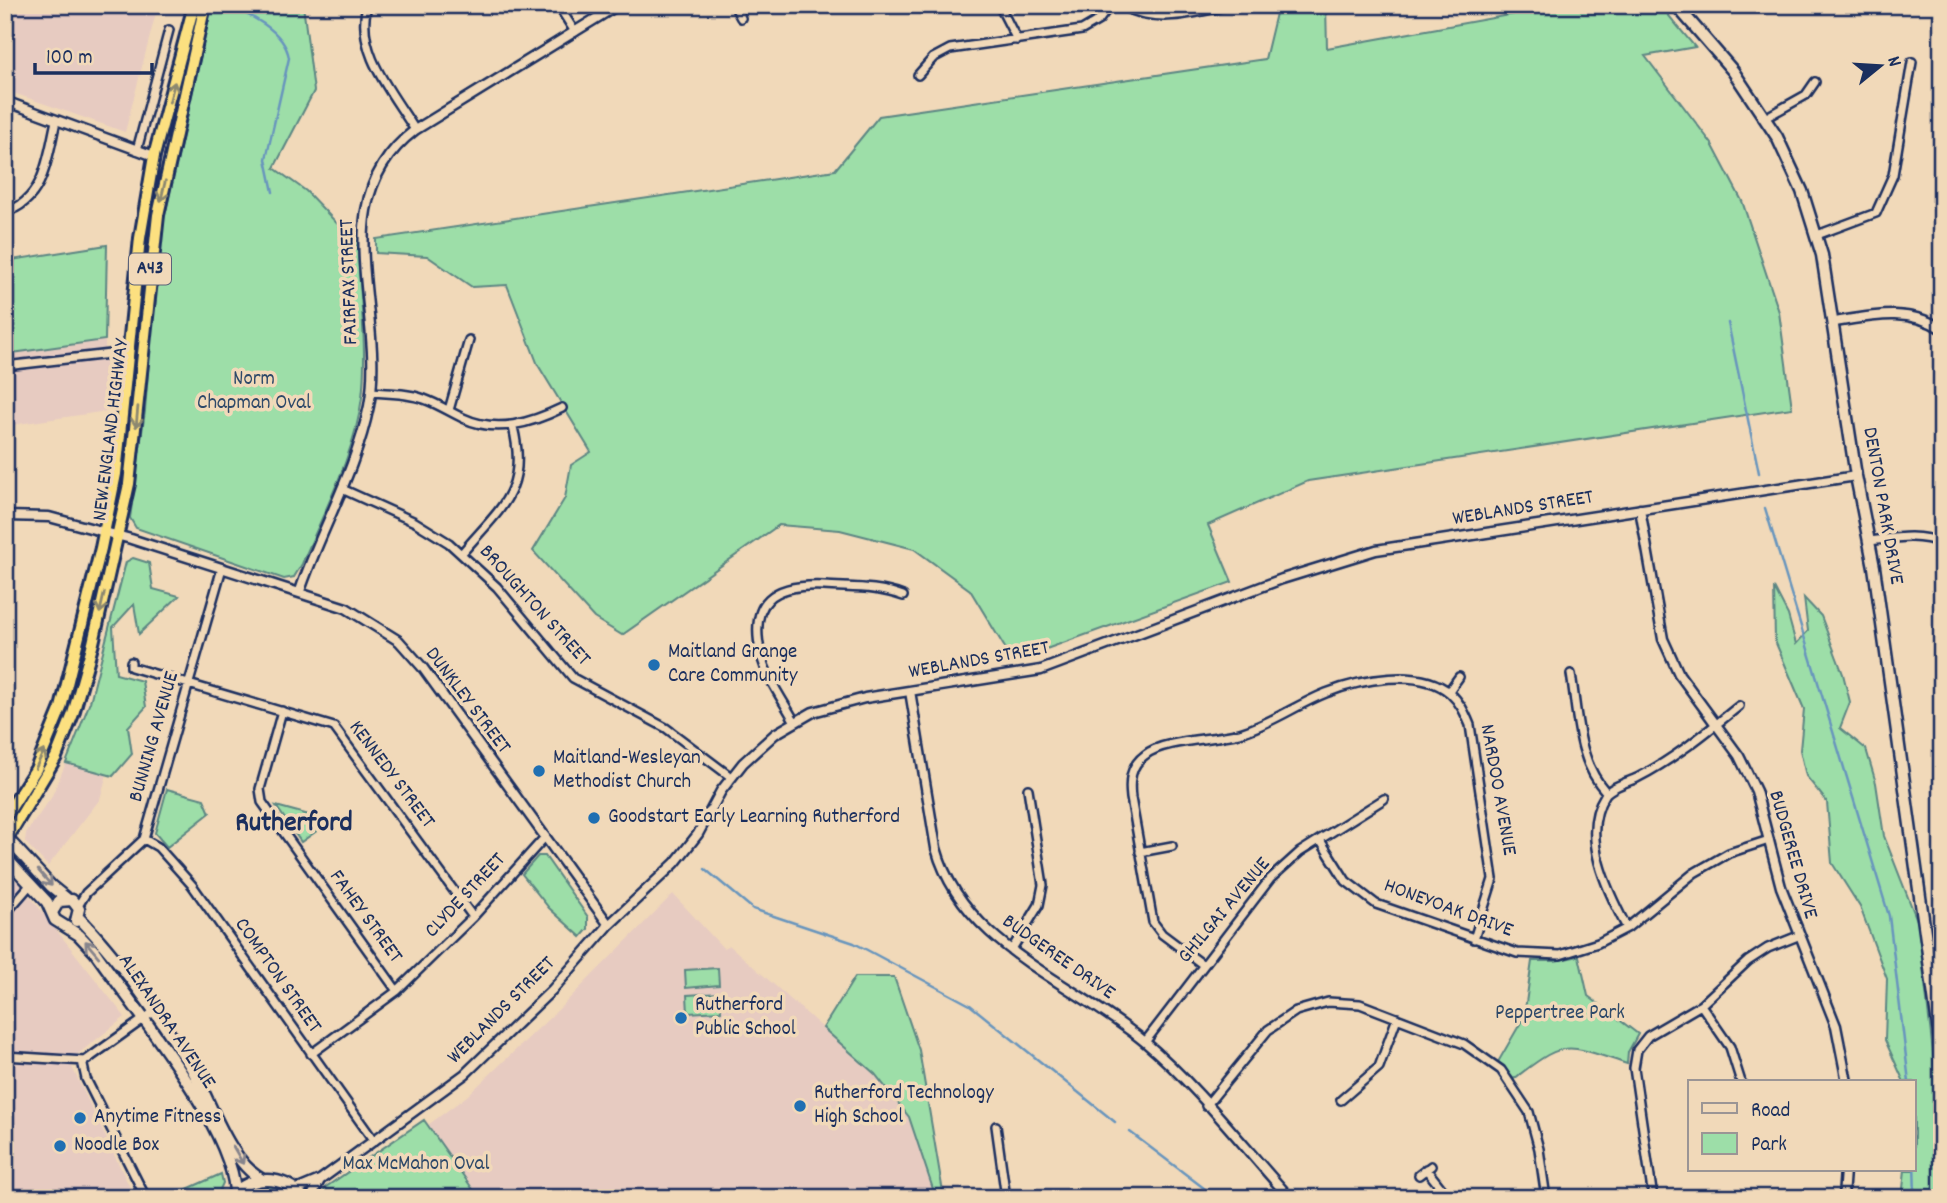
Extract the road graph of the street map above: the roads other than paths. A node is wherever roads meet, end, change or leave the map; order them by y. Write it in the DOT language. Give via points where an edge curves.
graph roads {
  1 [pos="194,5"];
  2 [pos="205,5"];
  3 [pos="367,5"];
  4 [pos="558,5"];
  5 [pos="618,5"];
  6 [pos="734,5"];
  7 [pos="999,5"];
  8 [pos="1110,5"];
  9 [pos="1120,5"];
  10 [pos="1231,5"];
  11 [pos="1676,5"];
  12 [pos="741,18"];
  13 [pos="169,30"];
  14 [pos="576,32"];
  15 [pos="1017,40"];
  16 [pos="1912,62"];
  17 [pos="918,75"];
  18 [pos="1815,82"];
  19 [pos="5,101"];
  20 [pos="183,103"];
  21 [pos="1765,118"];
  22 [pos="56,121"];
  23 [pos="415,130"];
  24 [pos="137,150"];
  25 [pos="154,156"];
  26 [pos="5,212"];
  27 [pos="1875,213"];
  28 [pos="1883,219"];
  29 [pos="1817,235"];
  30 [pos="1835,322"];
  31 [pos="1942,329"];
  32 [pos="469,340"];
  33 [pos="128,352"];
  34 [pos="5,366"];
  35 [pos="142,371"];
  36 [pos="371,392"];
  37 [pos="562,408"];
  38 [pos="449,410"];
  39 [pos="513,427"];
  40 [pos="1856,476"];
  41 [pos="341,489"];
  42 [pos="1640,509"];
  43 [pos="5,516"];
  44 [pos="104,533"];
  45 [pos="118,536"];
  46 [pos="1869,541"];
  47 [pos="1942,543"];
  48 [pos="462,553"];
  49 [pos="222,568"];
  50 [pos="300,591"];
  51 [pos="903,596"];
  52 [pos="131,662"];
  53 [pos="1571,674"];
  54 [pos="1459,677"];
  55 [pos="188,684"];
  56 [pos="910,691"];
  57 [pos="1448,691"];
  58 [pos="1739,706"];
  59 [pos="282,711"];
  60 [pos="794,722"];
  61 [pos="1715,724"];
  62 [pos="731,777"];
  63 [pos="1028,789"];
  64 [pos="1606,792"];
  65 [pos="1384,799"];
  66 [pos="5,817"];
  67 [pos="545,837"];
  68 [pos="6,839"];
  69 [pos="144,839"];
  70 [pos="1320,840"];
  71 [pos="1769,840"];
  72 [pos="1172,846"];
  73 [pos="1140,852"];
  74 [pos="5,857"];
  75 [pos="31,884"];
  76 [pos="72,902"];
  77 [pos="52,911"];
  78 [pos="5,914"];
  79 [pos="78,917"];
  80 [pos="473,917"];
  81 [pos="62,925"];
  82 [pos="609,925"];
  83 [pos="1627,928"];
  84 [pos="1798,936"];
  85 [pos="1474,939"];
  86 [pos="1012,949"];
  87 [pos="1202,964"];
  88 [pos="397,991"];
  89 [pos="1701,1005"];
  90 [pos="152,1013"];
  91 [pos="1397,1018"];
  92 [pos="143,1020"];
  93 [pos="1145,1042"];
  94 [pos="311,1054"];
  95 [pos="1942,1054"];
  96 [pos="5,1056"];
  97 [pos="82,1061"];
  98 [pos="1740,1080"];
  99 [pos="1847,1080"];
  100 [pos="1341,1100"];
  101 [pos="1206,1106"];
  102 [pos="996,1126"];
  103 [pos="374,1141"];
  104 [pos="1425,1170"];
  105 [pos="1845,1172"];
  106 [pos="261,1179"];
  107 [pos="320,1180"];
  108 [pos="296,1189"];
  109 [pos="232,1195"];
  110 [pos="146,1198"];
  111 [pos="304,1198"];
  112 [pos="311,1198"];
  113 [pos="1006,1198"];
  114 [pos="1290,1198"];
  115 [pos="1449,1198"];
  116 [pos="1546,1198"];
  117 [pos="1653,1198"];
  118 [pos="1843,1198"];
  25 -- 1 [label="highway, NEW ENGLAND HIGHWAY / A43, one-way"];
  2 -- 20 [label="highway, NEW ENGLAND HIGHWAY / A43"];
  3 -- 23 [label="street" via="366,44"];
  4 -- 14 [label="street"];
  5 -- 14 [label="street, FAIRFAX STREET"];
  6 -- 12 [label="street"];
  7 -- 15 [label="street"];
  8 -- 15 [label="street" via="1091,27"];
  9 -- 10 [label="street" via="1140,13 1175,17"];
  11 -- 21 [label="main road, DENTON PARK DRIVE" via="1733,71"];
  13 -- 24 [label="street"];
  14 -- 23 [label="street, FAIRFAX STREET"];
  15 -- 17 [label="street" via="950,49 933,58"];
  16 -- 27 [label="street" via="1893,175"];
  18 -- 21 [label="street" via="1806,95"];
  19 -- 22 [label="street"];
  20 -- 25 [label="highway" via="166,150"];
  20 -- 35 [label="highway, NEW ENGLAND HIGHWAY / A43, one-way" via="152,247"];
  21 -- 29 [label="main road, DENTON PARK DRIVE" via="1791,166"];
  22 -- 24 [label="street"];
  22 -- 26 [label="street" via="35,194 17,209"];
  23 -- 36 [label="street, FAIRFAX STREET" via="380,169 364,214"];
  24 -- 25 [label="street"];
  25 -- 33 [label="highway, NEW ENGLAND HIGHWAY / A43"];
  27 -- 28 [label="street"];
  27 -- 29 [label="street"];
  29 -- 30 [label="main road, DENTON PARK DRIVE"];
  30 -- 31 [label="street" via="1889,314 1918,317"];
  30 -- 40 [label="main road, DENTON PARK DRIVE"];
  32 -- 38 [label="street"];
  33 -- 34 [label="street"];
  33 -- 35 [label="highway"];
  33 -- 44 [label="highway, NEW ENGLAND HIGHWAY / A43" via="116,474"];
  35 -- 45 [label="highway, NEW ENGLAND HIGHWAY / A43, one-way"];
  36 -- 38 [label="street" via="412,396"];
  36 -- 41 [label="street, FAIRFAX STREET"];
  37 -- 39 [label="street"];
  38 -- 39 [label="street" via="472,421"];
  39 -- 48 [label="street" via="518,452 516,482"];
  40 -- 42 [label="street, WEBLANDS STREET"];
  40 -- 46 [label="main road, DENTON PARK DRIVE"];
  41 -- 48 [label="street, BROUGHTON STREET" via="415,522"];
  41 -- 50 [label="street, FAIRFAX STREET"];
  42 -- 56 [label="street, WEBLANDS STREET" via="1352,556 1049,668"];
  42 -- 61 [label="street, BUDGEREE DRIVE" via="1663,639 1679,674"];
  43 -- 44 [label="street, DUNKLEY STREET" via="49,517"];
  44 -- 45 [label="street, DUNKLEY STREET"];
  66 -- 44 [label="highway, NEW ENGLAND HIGHWAY / A43, one-way" via="36,769 61,708"];
  45 -- 49 [label="street, DUNKLEY STREET"];
  45 -- 68 [label="highway, NEW ENGLAND HIGHWAY / A43, one-way" via="73,715 47,776"];
  46 -- 47 [label="street" via="1906,536"];
  46 -- 95 [label="main road, DENTON PARK DRIVE"];
  48 -- 62 [label="street, BROUGHTON STREET" via="498,587 573,678 666,728"];
  49 -- 50 [label="street, DUNKLEY STREET"];
  49 -- 55 [label="street, BUNNING AVENUE"];
  50 -- 67 [label="street, DUNKLEY STREET" via="361,615 399,642 424,668"];
  51 -- 60 [label="street" via="884,589 796,585 777,591 763,606 758,630 761,657"];
  52 -- 55 [label="street, KENNEDY STREET" via="131,667"];
  53 -- 64 [label="street" via="1589,772"];
  54 -- 57 [label="street"];
  55 -- 59 [label="street, KENNEDY STREET"];
  55 -- 69 [label="street, BUNNING AVENUE"];
  56 -- 60 [label="street, WEBLANDS STREET" via="846,702"];
  56 -- 86 [label="street, BUDGEREE DRIVE" via="941,869 969,914"];
  57 -- 73 [label="street" via="1413,679 1349,686 1249,730 1146,753 1129,778"];
  57 -- 85 [label="street, NARDOO AVENUE" via="1470,725 1492,860 1493,879"];
  58 -- 61 [label="street"];
  59 -- 80 [label="street, KENNEDY STREET" via="334,727"];
  59 -- 88 [label="street, FAHEY STREET" via="260,789 262,802"];
  60 -- 62 [label="street, WEBLANDS STREET" via="758,748"];
  61 -- 64 [label="street" via="1667,761"];
  61 -- 71 [label="street, BUDGEREE DRIVE" via="1748,771"];
  62 -- 82 [label="street, WEBLANDS STREET" via="689,848"];
  63 -- 86 [label="street" via="1043,885 1039,905"];
  64 -- 83 [label="street" via="1597,812 1596,848 1607,889"];
  65 -- 70 [label="street, GHILGAI AVENUE"];
  67 -- 80 [label="street, CLYDE STREET"];
  67 -- 82 [label="street, DUNKLEY STREET"];
  68 -- 76 [label="main road, one-way"];
  69 -- 76 [label="street"];
  69 -- 94 [label="street, COMPTON STREET" via="158,847 192,885"];
  70 -- 85 [label="street, HONEYOAK DRIVE" via="1346,881 1376,904"];
  70 -- 87 [label="street, GHILGAI AVENUE" via="1270,879"];
  71 -- 83 [label="street, HONEYOAK DRIVE" via="1729,853 1694,873"];
  71 -- 84 [label="street, BUDGEREE DRIVE"];
  72 -- 73 [label="street"];
  73 -- 87 [label="street" via="1153,922"];
  74 -- 75 [label="main road"];
  75 -- 77 [label="main road"];
  75 -- 78 [label="street"];
  76 -- 77 [label="main road" via="59,901"];
  76 -- 79 [label="main road"];
  77 -- 81 [label="main road"];
  79 -- 81 [label="main road" via="72,924"];
  79 -- 90 [label="main road, ALEXANDRA AVENUE"];
  80 -- 88 [label="street, CLYDE STREET"];
  92 -- 81 [label="main road, ALEXANDRA AVENUE, one-way" via="95,952"];
  82 -- 103 [label="street, WEBLANDS STREET" via="552,990 465,1073"];
  83 -- 85 [label="street, HONEYOAK DRIVE" via="1560,955 1517,953"];
  84 -- 89 [label="street" via="1748,961"];
  84 -- 99 [label="street, BUDGEREE DRIVE" via="1836,1026"];
  86 -- 93 [label="street, BUDGEREE DRIVE"];
  87 -- 93 [label="street, GHILGAI AVENUE"];
  88 -- 94 [label="street, CLYDE STREET"];
  89 -- 98 [label="street" via="1730,1047"];
  89 -- 117 [label="street" via="1648,1036 1637,1050 1634,1068"];
  90 -- 92 [label="street"];
  90 -- 106 [label="main road, ALEXANDRA AVENUE, one-way" via="189,1064 243,1165"];
  91 -- 100 [label="street" via="1379,1067"];
  91 -- 101 [label="street" via="1360,1004 1328,1002 1296,1011 1268,1030"];
  91 -- 116 [label="street" via="1464,1044 1502,1070 1530,1112"];
  92 -- 97 [label="street"];
  92 -- 109 [label="main road, ALEXANDRA AVENUE" via="189,1083 230,1166"];
  93 -- 101 [label="street, BUDGEREE DRIVE"];
  94 -- 103 [label="street, COMPTON STREET"];
  96 -- 97 [label="street"];
  97 -- 110 [label="street" via="86,1079"];
  101 -- 114 [label="street, BUDGEREE DRIVE"];
  102 -- 113 [label="street"];
  103 -- 107 [label="street, WEBLANDS STREET"];
  104 -- 115 [label="street"];
  105 -- 118 [label="street"];
  106 -- 108 [label="main road"];
  106 -- 109 [label="main road"];
  107 -- 108 [label="street, WEBLANDS STREET"];
  107 -- 112 [label="street, WEBLANDS STREET"];
  108 -- 111 [label="main road"];
}
